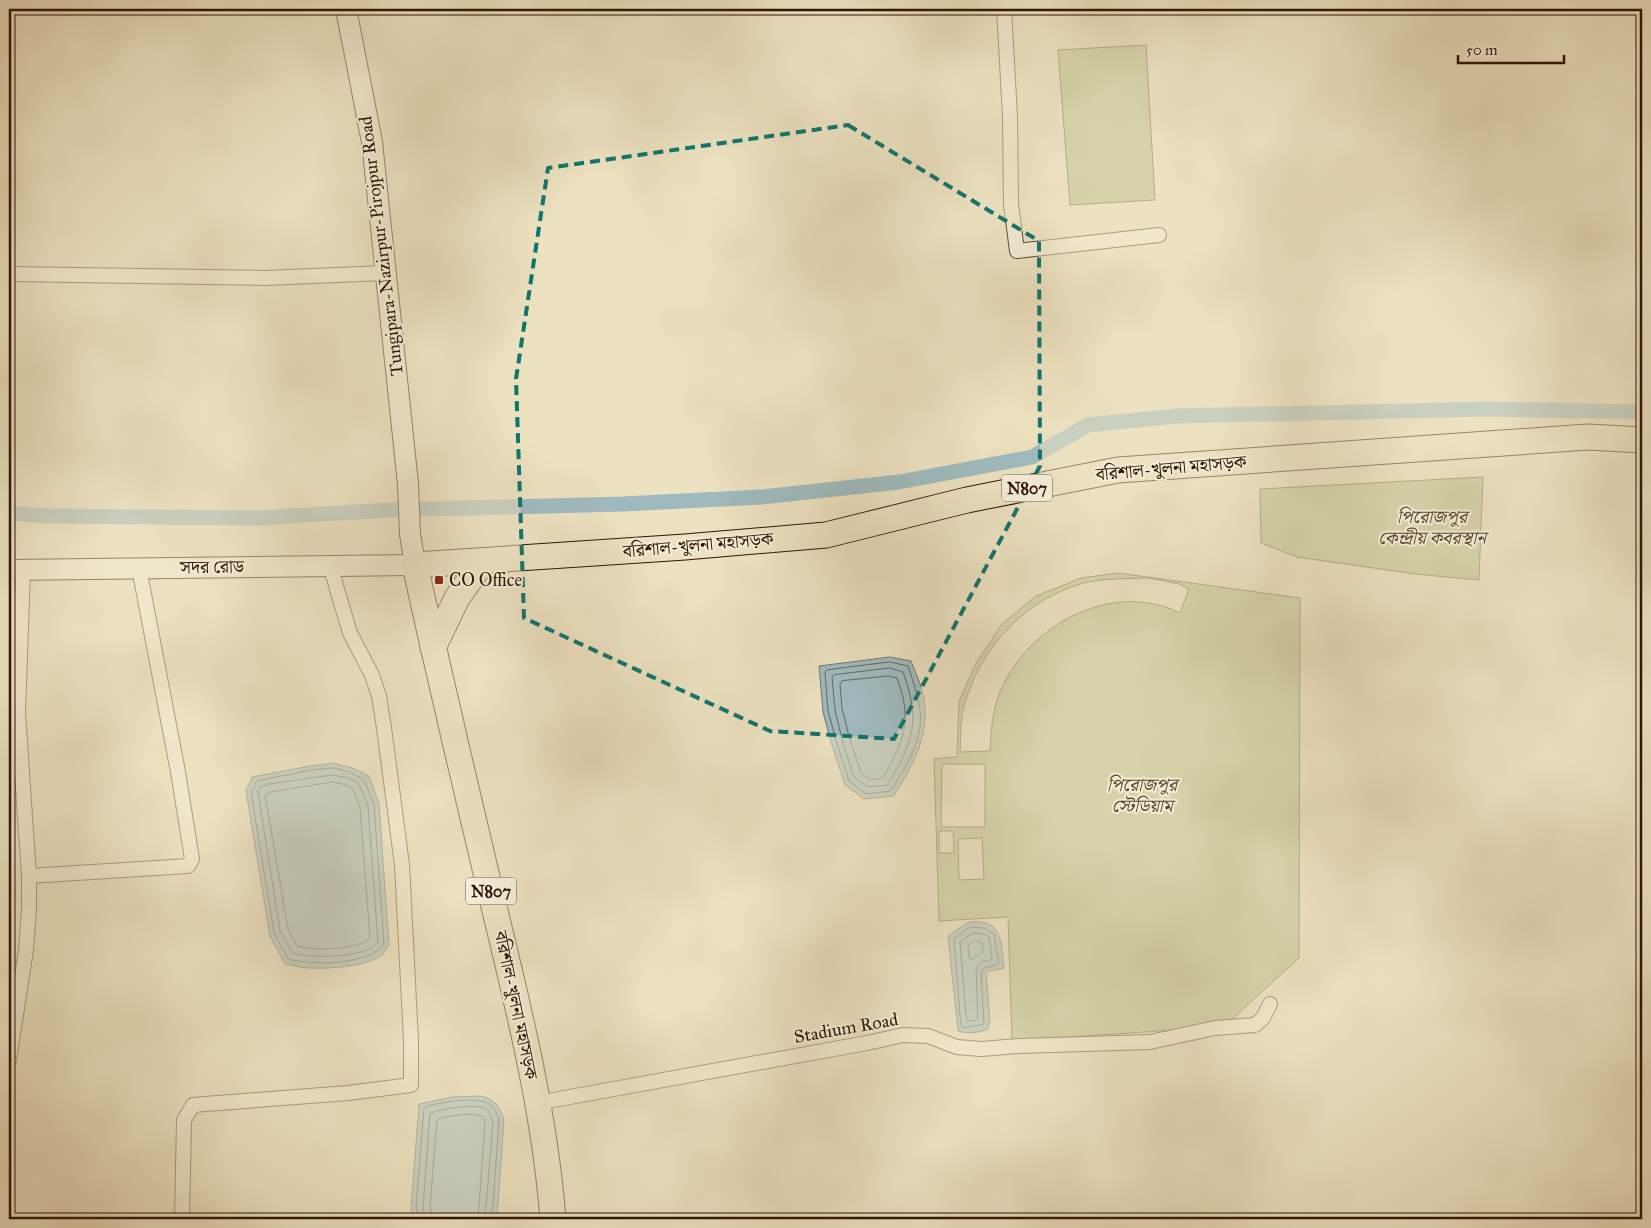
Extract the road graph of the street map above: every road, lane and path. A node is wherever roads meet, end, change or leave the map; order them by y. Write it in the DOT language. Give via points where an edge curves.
graph roads {
  1 [pos="346,9"];
  2 [pos="1004,9"];
  3 [pos="1159,235"];
  4 [pos="385,273"];
  5 [pos="9,274"];
  6 [pos="1642,440"];
  7 [pos="483,561"];
  8 [pos="415,565"];
  9 [pos="330,566"];
  10 [pos="139,568"];
  11 [pos="16,570"];
  12 [pos="433,648"];
  13 [pos="29,876"];
  14 [pos="1270,1004"];
  15 [pos="9,1060"];
  16 [pos="537,1103"];
  17 [pos="182,1219"];
  18 [pos="553,1219"];
  1 -- 4 [label="main road, Tungipara-Nazirpur-Pirojpur Road" via="372,142"];
  2 -- 3 [label="street" via="1010,116 1010,204 1017,251"];
  4 -- 5 [label="street" via="266,278"];
  4 -- 8 [label="main road, Tungipara-Nazirpur-Pirojpur Road"];
  6 -- 7 [label="highway, বরিশাল-খুলনা মহাসড়ক / N807" via="1588,437 1118,470 967,500 826,534"];
  7 -- 8 [label="highway, বরিশাল-খুলনা মহাসড়ক / N807"];
  7 -- 12 [label="highway" via="457,598"];
  8 -- 9 [label="main road, সদর রোড"];
  8 -- 12 [label="highway, বরিশাল-খুলনা মহাসড়ক / N807"];
  9 -- 10 [label="main road, সদর রোড"];
  9 -- 17 [label="street" via="350,632 379,696 384,728 402,865 411,1086 193,1104 184,1120"];
  10 -- 11 [label="main road, সদর রোড"];
  10 -- 13 [label="street" via="192,859 188,866"];
  11 -- 13 [label="street" via="18,712"];
  12 -- 16 [label="highway, বরিশাল-খুলনা মহাসড়ক / N807" via="526,1042"];
  13 -- 15 [label="street" via="26,950"];
  14 -- 16 [label="street, Stadium Road" via="1264,1018 1255,1025 1215,1028 1150,1042 981,1049 956,1047 928,1036 903,1035"];
  16 -- 18 [label="highway, বরিশাল-খুলনা মহাসড়ক / N807"];
}
